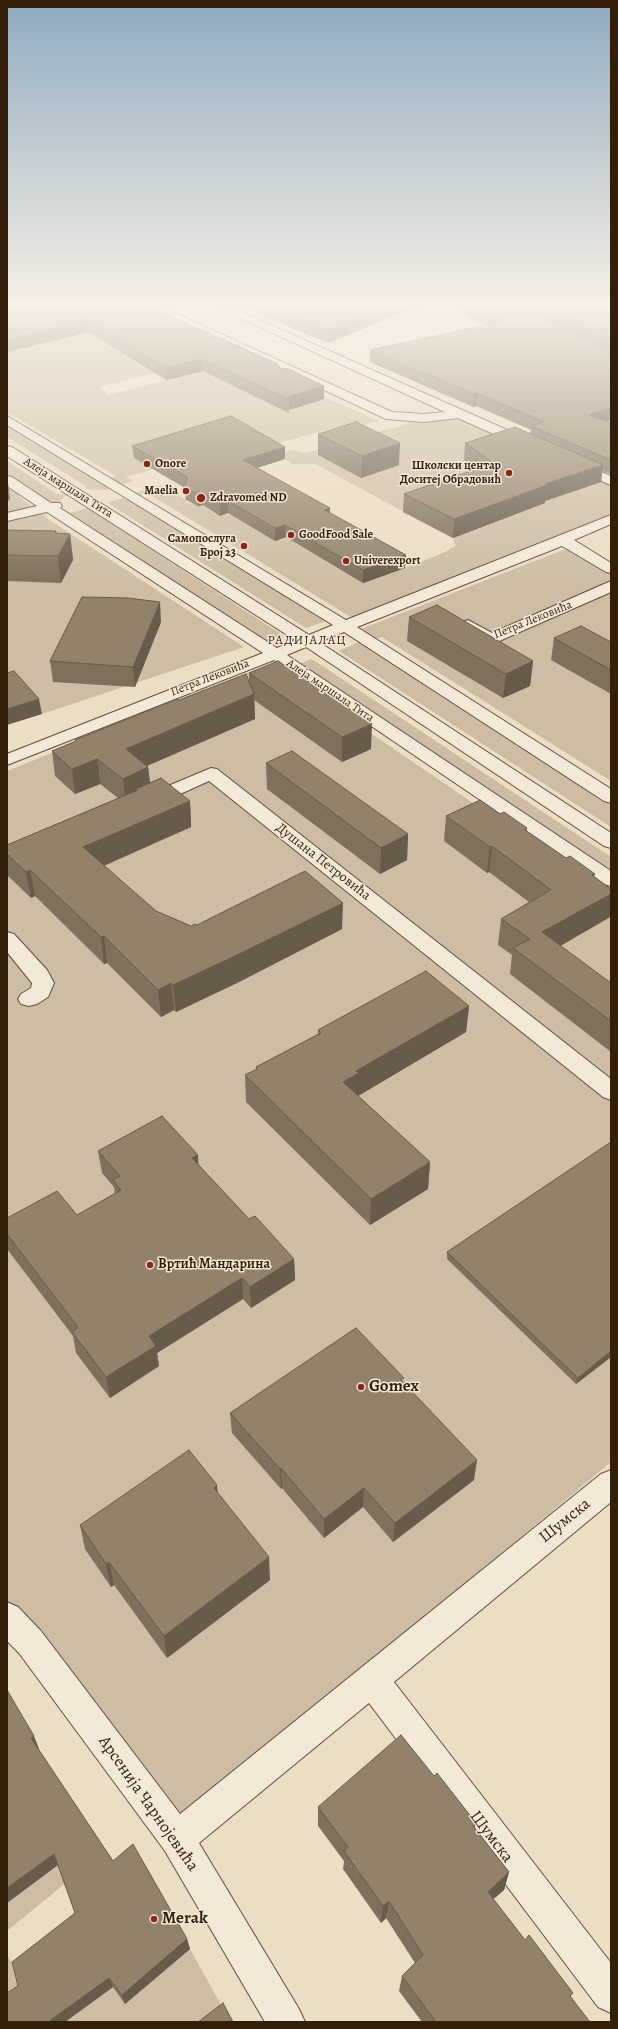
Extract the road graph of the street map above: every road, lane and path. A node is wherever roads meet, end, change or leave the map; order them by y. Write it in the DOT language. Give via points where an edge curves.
graph roads {
  1 [pos="348,397"];
  2 [pos="419,397"];
  3 [pos="457,414"];
  4 [pos="7,420"];
  5 [pos="7,450"];
  6 [pos="539,450"];
  7 [pos="561,459"];
  8 [pos="7,480"];
  9 [pos="611,481"];
  10 [pos="101,493"];
  11 [pos="48,508"];
  12 [pos="7,517"];
  13 [pos="611,519"];
  14 [pos="563,540"];
  15 [pos="611,569"];
  16 [pos="611,586"];
  17 [pos="413,599"];
  18 [pos="432,606"];
  19 [pos="453,617"];
  20 [pos="345,626"];
  21 [pos="307,641"];
  22 [pos="274,653"];
  23 [pos="7,760"];
  24 [pos="611,797"];
  25 [pos="134,808"];
  26 [pos="611,842"];
  27 [pos="611,880"];
  28 [pos="7,939"];
  29 [pos="29,1000"];
  30 [pos="611,1091"];
  31 [pos="611,1484"];
  32 [pos="7,1618"];
  33 [pos="372,1680"];
  34 [pos="177,1839"];
  35 [pos="611,1994"];
  36 [pos="286,2022"];
  1 -- 3 [label="street" via="390,416 424,418"];
  2 -- 3 [label="street"];
  3 -- 6 [label="street"];
  4 -- 10 [label="street, Алеја маршала Тита"];
  5 -- 10 [label="street, Алеја маршала Тита" via="70,491"];
  7 -- 9 [label="street"];
  8 -- 11 [label="street, Алеја маршала Тита"];
  10 -- 11 [label="street"];
  10 -- 20 [label="street, Алеја маршала Тита"];
  10 -- 21 [label="street, Алеја маршала Тита"];
  11 -- 12 [label="street"];
  11 -- 22 [label="street, Алеја маршала Тита" via="63,515"];
  13 -- 14 [label="street, Петра Лековића"];
  14 -- 15 [label="street"];
  14 -- 17 [label="street, Петра Лековића"];
  16 -- 19 [label="street, Петра Лековића" via="491,639"];
  17 -- 18 [label="street"];
  17 -- 20 [label="street, Петра Лековића"];
  20 -- 21 [label="street, Петра Лековића"];
  20 -- 24 [label="street, Алеја маршала Тита"];
  21 -- 22 [label="street, Петра Лековића"];
  21 -- 26 [label="street, Алеја маршала Тита"];
  22 -- 23 [label="street, Петра Лековића"];
  22 -- 27 [label="street, Алеја маршала Тита"];
  25 -- 30 [label="street, Душана Петровића" via="211,773"];
  28 -- 29 [label="street" via="43,983 40,992"];
  31 -- 33 [label="street, Шумска"];
  32 -- 34 [label="street, Арсенија Чарнојевића" via="30,1642"];
  33 -- 34 [label="street, Шумска"];
  33 -- 35 [label="street, Шумска"];
  34 -- 36 [label="street, Арсенија Чарнојевића"];
}
